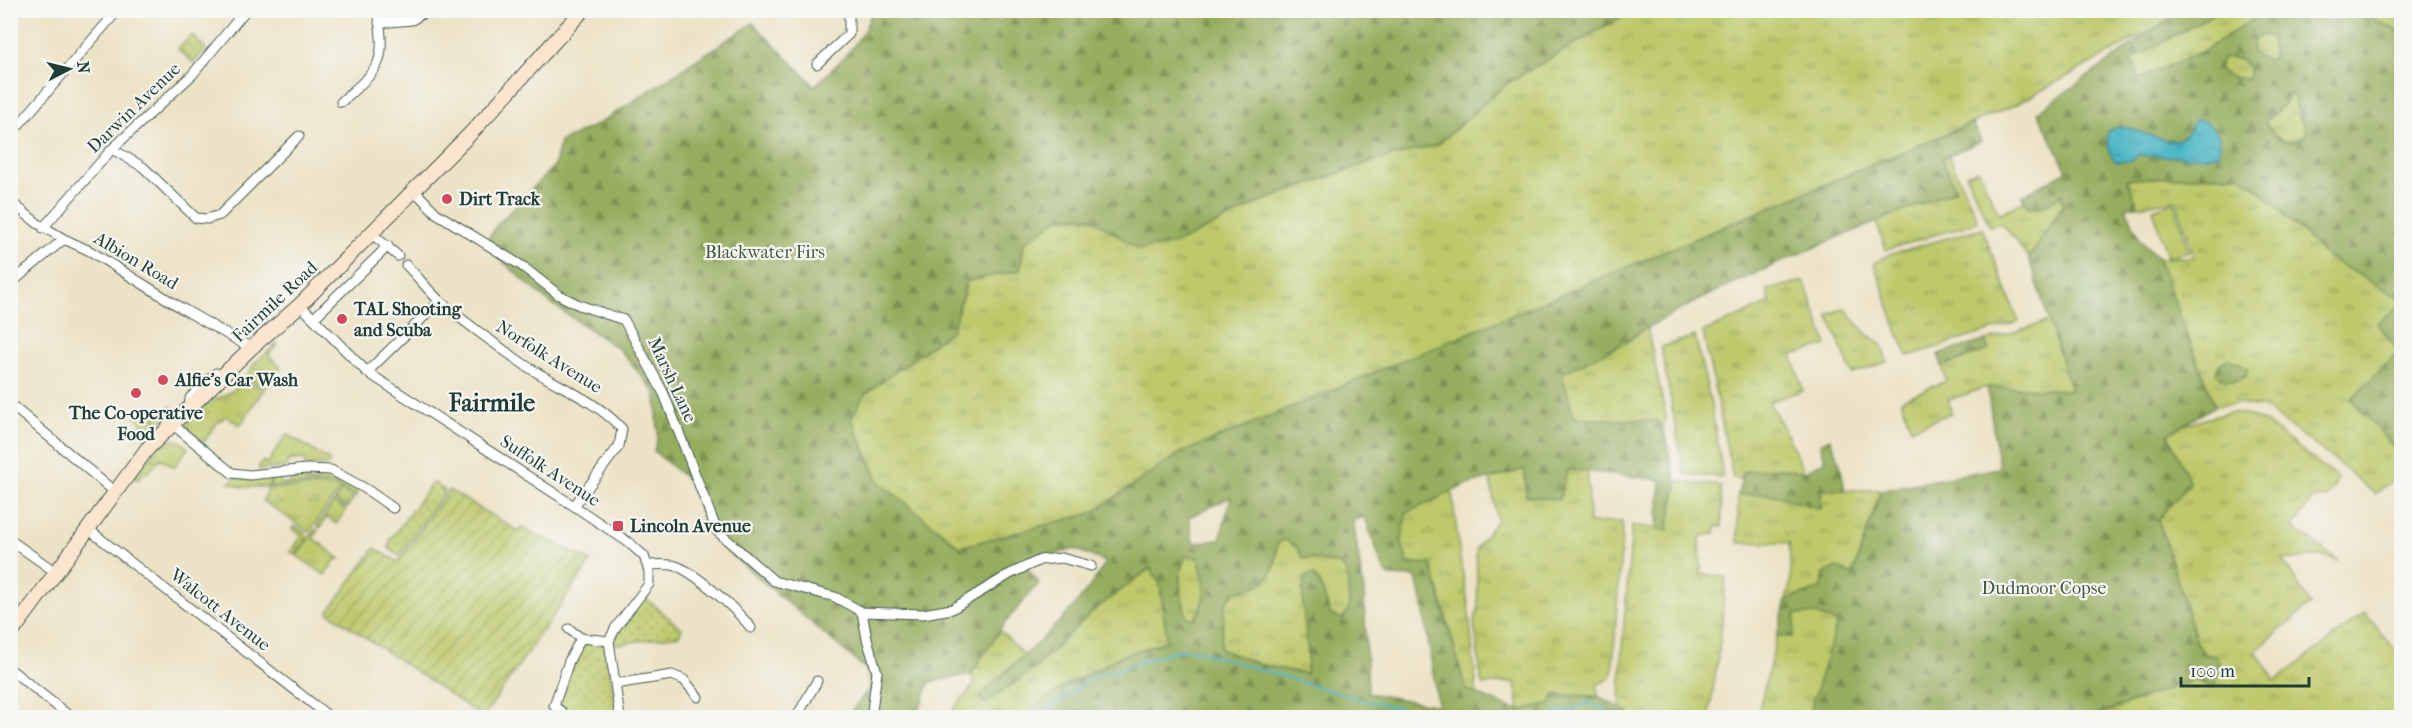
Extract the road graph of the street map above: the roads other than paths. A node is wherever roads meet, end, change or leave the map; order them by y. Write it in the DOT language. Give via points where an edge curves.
graph roads {
  1 [pos="118,10"];
  2 [pos="246,10"];
  3 [pos="378,10"];
  4 [pos="428,10"];
  5 [pos="583,10"];
  6 [pos="849,10"];
  7 [pos="379,23"];
  8 [pos="817,63"];
  9 [pos="341,102"];
  10 [pos="10,135"];
  11 [pos="293,139"];
  12 [pos="112,149"];
  13 [pos="414,190"];
  14 [pos="10,201"];
  15 [pos="44,228"];
  16 [pos="371,233"];
  17 [pos="64,239"];
  18 [pos="388,246"];
  19 [pos="398,256"];
  20 [pos="406,265"];
  21 [pos="10,284"];
  22 [pos="440,301"];
  23 [pos="300,304"];
  24 [pos="314,318"];
  25 [pos="248,347"];
  26 [pos="367,372"];
  27 [pos="10,404"];
  28 [pos="172,424"];
  29 [pos="115,492"];
  30 [pos="574,506"];
  31 [pos="393,508"];
  32 [pos="88,529"];
  33 [pos="10,540"];
  34 [pos="648,565"];
  35 [pos="1091,566"];
  36 [pos="57,573"];
  37 [pos="862,612"];
  38 [pos="751,628"];
  39 [pos="569,629"];
  40 [pos="10,635"];
  41 [pos="581,638"];
  42 [pos="609,641"];
  43 [pos="10,669"];
  44 [pos="817,681"];
  45 [pos="615,684"];
  46 [pos="698,697"];
  47 [pos="562,712"];
  48 [pos="72,717"];
  49 [pos="331,717"];
  50 [pos="620,717"];
  51 [pos="796,717"];
  52 [pos="871,717"];
  1 -- 10 [label="street"];
  2 -- 12 [label="street, Darwin Avenue" via="192,75"];
  3 -- 7 [label="street"];
  4 -- 7 [label="street" via="412,20"];
  5 -- 13 [label="main road, Fairmile Road"];
  6 -- 8 [label="street" via="849,34"];
  7 -- 9 [label="street" via="381,52 377,68"];
  11 -- 12 [label="street" via="220,215 207,219 196,218 143,166"];
  12 -- 15 [label="street, Darwin Avenue"];
  13 -- 16 [label="main road, Fairmile Road"];
  13 -- 37 [label="street, Marsh Lane" via="436,213 522,266 559,295 624,320 664,394 717,531 774,581 835,597"];
  14 -- 15 [label="street, Albion Road"];
  15 -- 17 [label="street, Albion Road"];
  16 -- 18 [label="street"];
  16 -- 23 [label="main road, Fairmile Road"];
  17 -- 21 [label="street"];
  17 -- 25 [label="street, Albion Road"];
  18 -- 19 [label="street"];
  18 -- 24 [label="street, Fairmile Road"];
  20 -- 22 [label="street, Norfolk Avenue"];
  22 -- 26 [label="street"];
  22 -- 30 [label="street, Norfolk Avenue" via="524,364 603,411 622,429 619,446"];
  23 -- 24 [label="street, Suffolk Avenue"];
  23 -- 25 [label="main road, Fairmile Road"];
  24 -- 26 [label="street, Suffolk Avenue"];
  25 -- 28 [label="main road, Fairmile Road"];
  26 -- 30 [label="street, Suffolk Avenue"];
  27 -- 29 [label="street"];
  28 -- 29 [label="main road, Fairmile Road" via="147,449"];
  28 -- 31 [label="street" via="232,473 331,470"];
  29 -- 32 [label="main road, Fairmile Road"];
  30 -- 34 [label="street, Suffolk Avenue" via="636,548"];
  32 -- 36 [label="main road, Fairmile Road"];
  32 -- 49 [label="street, Walcott Avenue"];
  33 -- 36 [label="street"];
  34 -- 38 [label="street" via="677,566 724,601"];
  34 -- 42 [label="street" via="650,579 646,589"];
  35 -- 37 [label="street, Marsh Lane" via="1062,558 1040,560 952,609 923,614"];
  36 -- 40 [label="main road, Fairmile Road"];
  37 -- 52 [label="street" via="877,672"];
  39 -- 41 [label="street"];
  41 -- 42 [label="street"];
  41 -- 47 [label="street" via="554,706"];
  42 -- 45 [label="street"];
  43 -- 48 [label="street"];
  44 -- 51 [label="street"];
  45 -- 46 [label="street" via="672,675 684,680"];
  45 -- 50 [label="street"];
}
